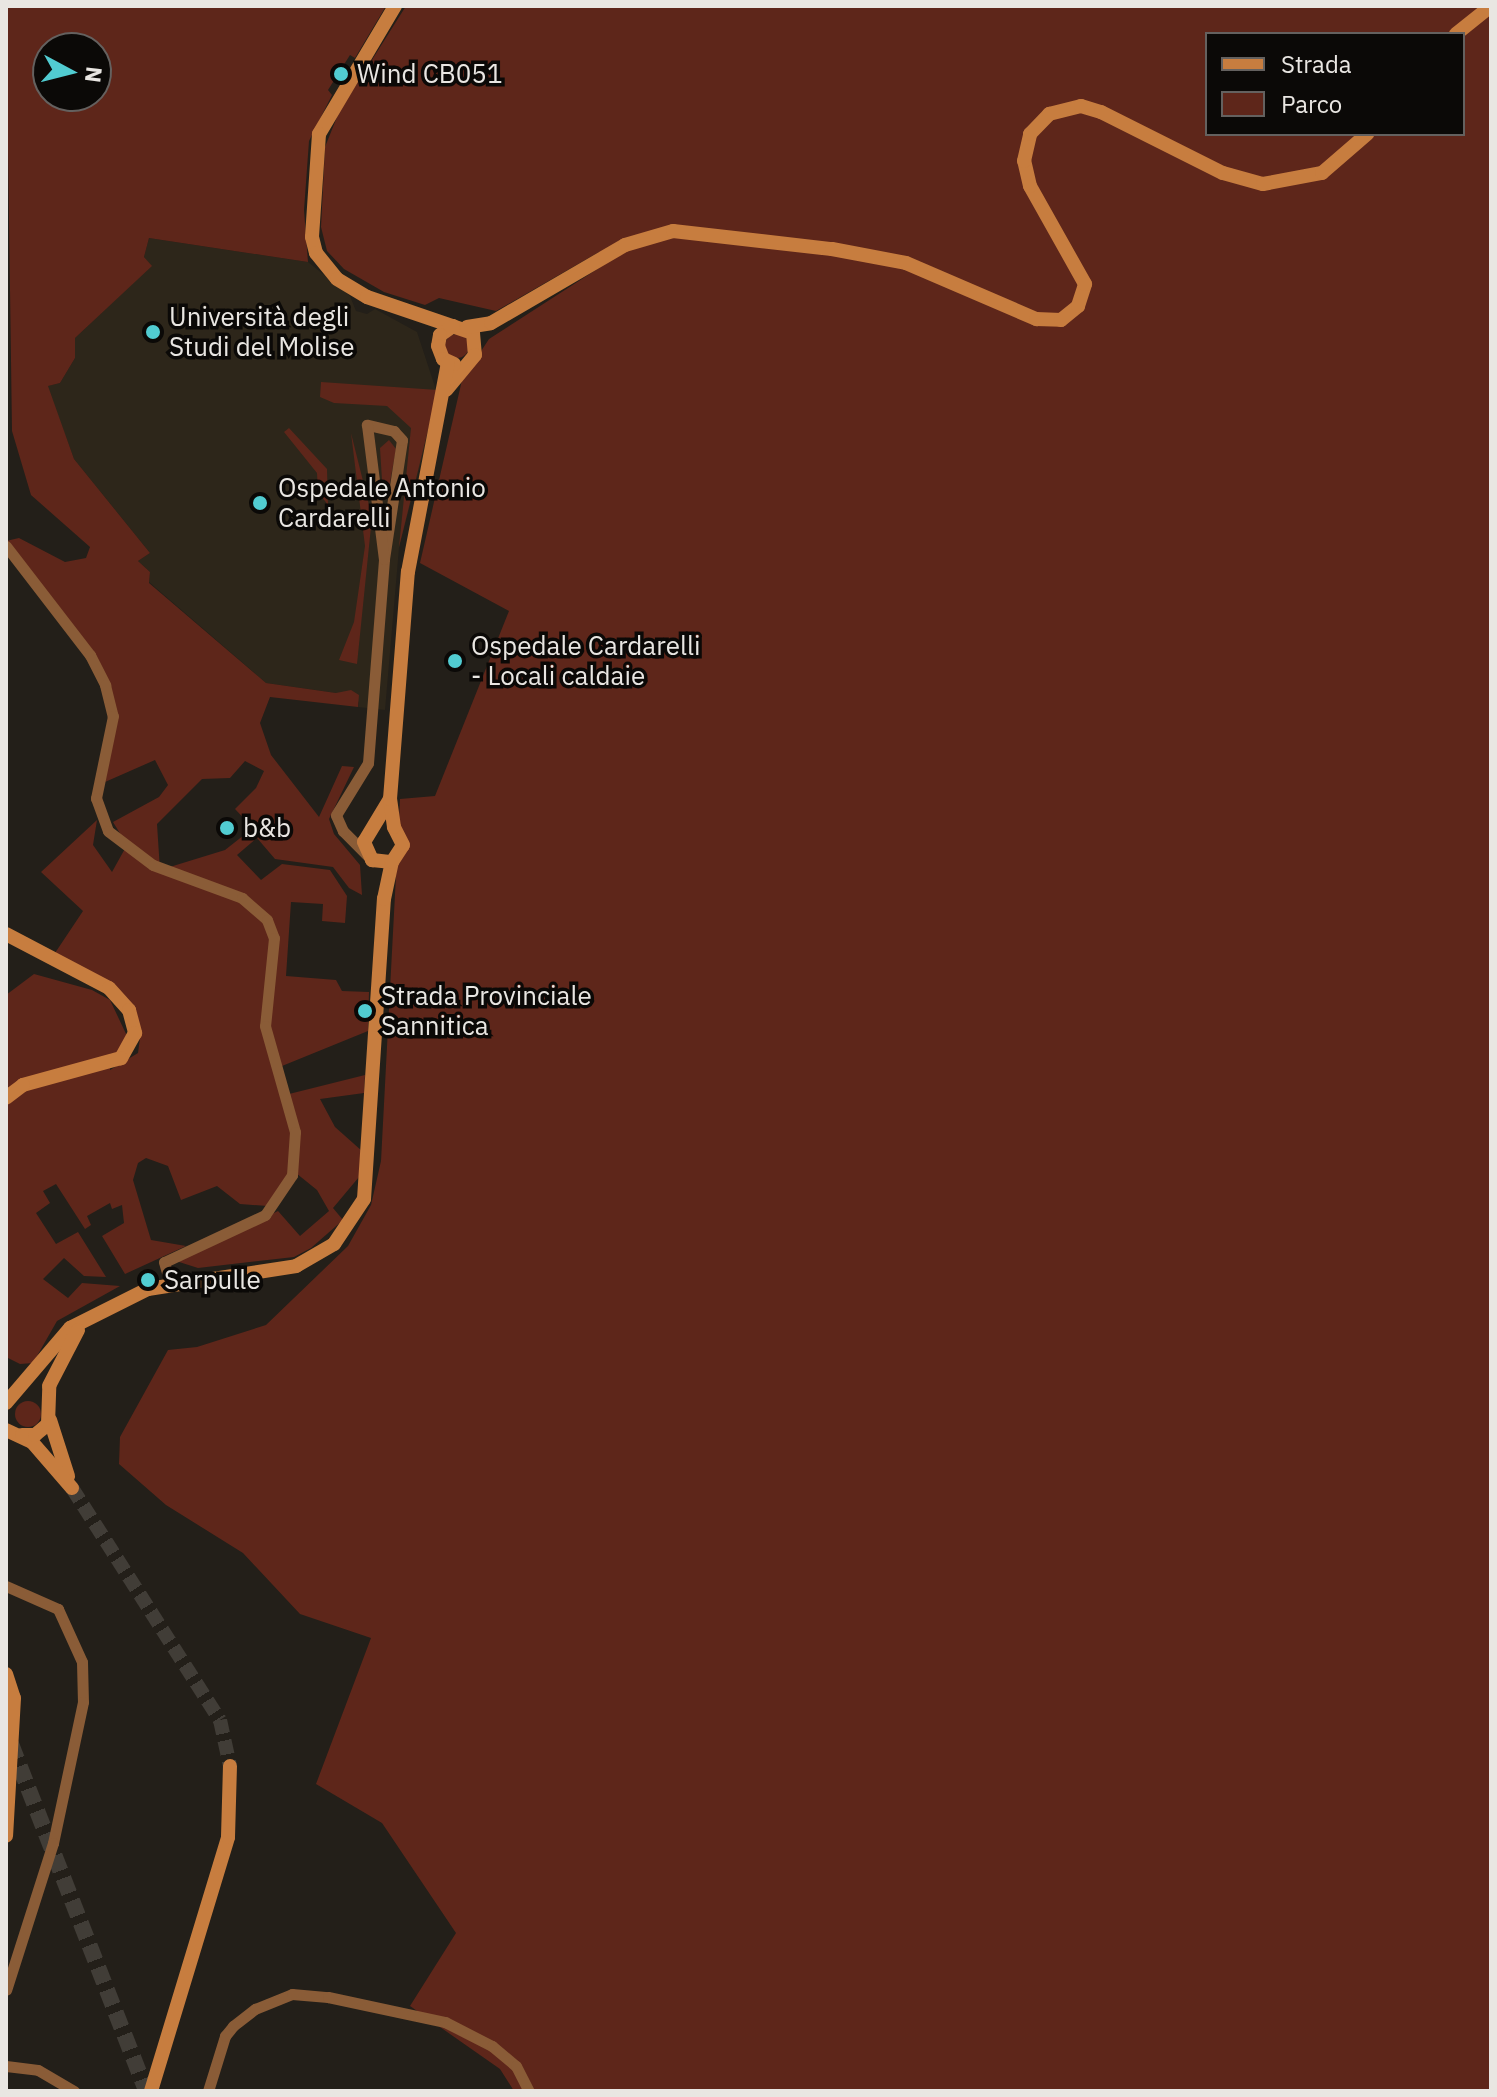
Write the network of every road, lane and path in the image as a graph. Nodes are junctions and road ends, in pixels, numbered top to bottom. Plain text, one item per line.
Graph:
1 (395, 6) edge
2 (1491, 6) edge
3 (1458, 32) edge
4 (1365, 136) edge
5 (425, 317) junction
6 (491, 323) junction
7 (460, 326) junction
8 (438, 342) junction
9 (474, 354) junction
10 (448, 363) junction
11 (446, 390) junction
12 (6, 546) edge
13 (384, 559) junction
14 (381, 828) junction
15 (343, 831) junction
16 (379, 860) junction
17 (6, 934) edge
18 (6, 1098) edge
19 (170, 1283) junction
20 (85, 1320) junction
21 (10, 1402) edge
22 (47, 1402) junction
23 (6, 1418) edge
24 (50, 1420) junction
25 (14, 1432) edge
26 (6, 1586) edge
27 (6, 1674) edge
28 (230, 1766) tunnel mouth
29 (6, 1836) edge
30 (6, 1990) edge
31 (6, 2066) edge
32 (74, 2091) edge
33 (151, 2091) edge
34 (208, 2091) edge
35 (529, 2091) edge

1 - 5 main road
2 - 3 main road
4 - 6 main road
5 - 7 main road
5 - 8 main road
6 - 7 main road
6 - 9 main road
7 - 8 main road
7 - 9 main road
8 - 10 main road
9 - 10 main road
9 - 11 main road
10 - 11 main road
11 - 14 main road
12 - 19 street
13 - 13 street
13 - 15 street
14 - 15 street
14 - 16 main road
14 - 16 main road
15 - 16 street
16 - 19 main road
17 - 18 main road
19 - 20 main road
20 - 21 main road
20 - 22 main road
21 - 22 main road
22 - 24 main road
23 - 25 main road
24 - 25 main road
24 - 25 main road
26 - 30 street
27 - 29 main road
28 - 33 main road
31 - 32 street
34 - 35 street

